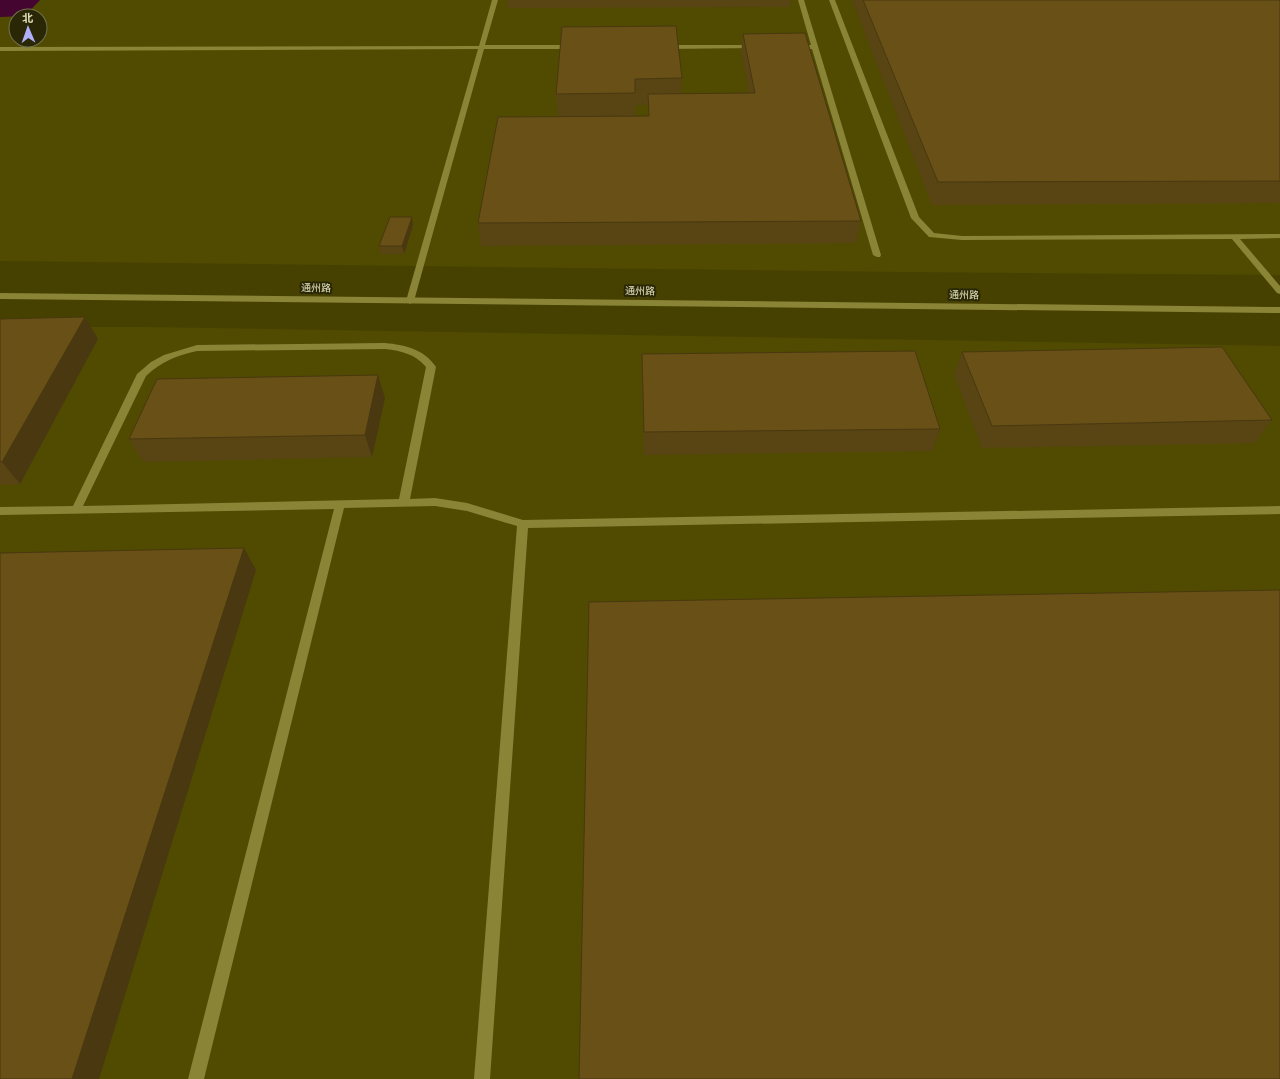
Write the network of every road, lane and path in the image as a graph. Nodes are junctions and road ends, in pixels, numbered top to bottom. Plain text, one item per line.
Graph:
1 (495, 0) edge
2 (801, 0) edge
3 (832, 0) edge
4 (815, 46) junction
5 (585, 47) edge
6 (656, 47) edge
7 (760, 47) edge
8 (791, 47) edge
9 (482, 48) junction
10 (0, 49) edge
11 (1234, 236) junction
12 (1280, 236) edge
13 (877, 255) dead end
14 (1280, 291) edge
15 (0, 296) edge
16 (410, 301) junction
17 (1280, 310) edge
18 (404, 503) junction
19 (340, 504) junction
20 (76, 510) junction
21 (1280, 510) edge
22 (0, 511) edge
23 (523, 524) junction
24 (196, 1079) edge
25 (482, 1079) edge

1 - 9 street
2 - 4 street
3 - 11 street
4 - 8 street
4 - 13 street
5 - 9 street
6 - 7 street
9 - 10 street
9 - 16 street
11 - 12 street
11 - 14 street
15 - 16 street, 通州路
16 - 17 street, 通州路
18 - 19 street
18 - 20 street
18 - 23 street
19 - 20 street
19 - 24 street
20 - 22 street
21 - 23 street
23 - 25 street

